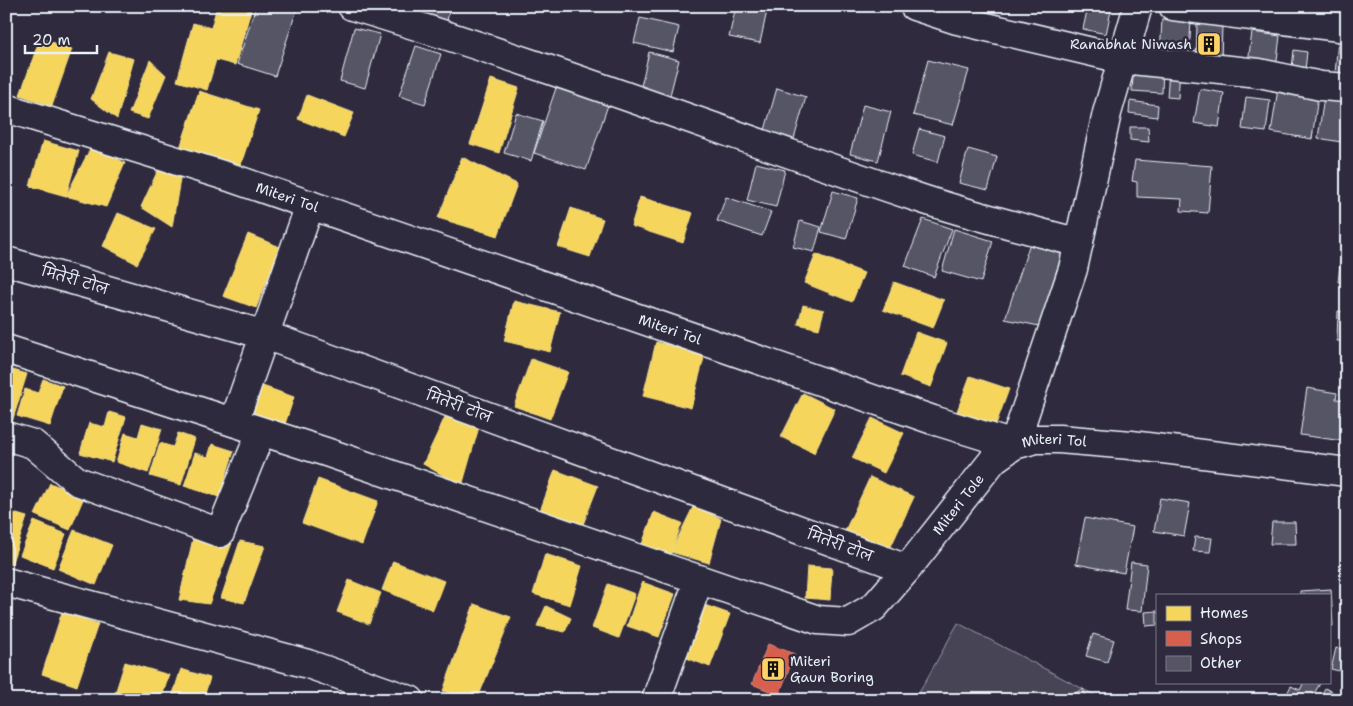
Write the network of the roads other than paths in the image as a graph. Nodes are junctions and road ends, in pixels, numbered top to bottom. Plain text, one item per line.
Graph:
1 (352, 6) edge
2 (914, 6) edge
3 (1138, 6) edge
4 (1173, 6) edge
5 (1347, 28) edge
6 (1122, 59) junction
7 (1347, 88) edge
8 (6, 108) edge
9 (310, 205) junction
10 (1078, 244) junction
11 (6, 261) edge
12 (265, 335) junction
13 (6, 349) edge
14 (234, 422) junction
15 (261, 432) junction
16 (6, 436) edge
17 (1014, 445) junction
18 (1347, 472) edge
19 (907, 569) junction
20 (699, 580) junction
21 (6, 582) edge
22 (410, 700) edge
23 (656, 700) edge

1 - 10 street
2 - 6 street
3 - 6 street
4 - 5 street
6 - 7 street
6 - 10 street
8 - 9 street, Miteri Tol
9 - 12 street
9 - 17 street, Miteri Tol
10 - 17 street
11 - 12 street, मितेरी टोल
12 - 14 street
12 - 19 street, मितेरी टोल
13 - 14 street
14 - 15 street
15 - 16 street
15 - 20 street
17 - 18 street, Miteri Tol
17 - 19 street, Miteri Tole
19 - 20 street, Miteri Tole
20 - 23 street
21 - 22 street

